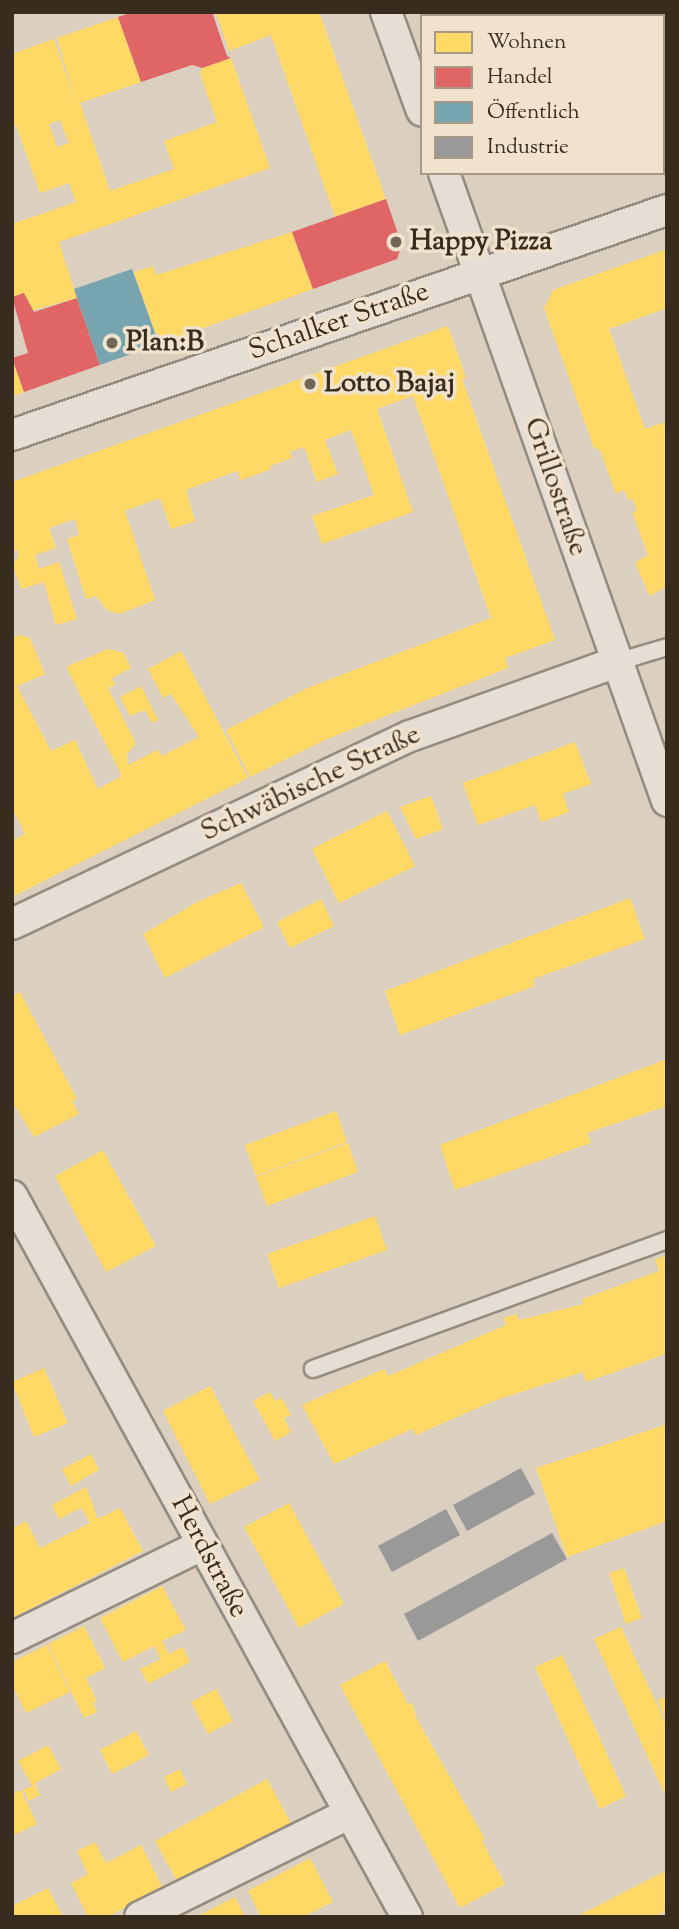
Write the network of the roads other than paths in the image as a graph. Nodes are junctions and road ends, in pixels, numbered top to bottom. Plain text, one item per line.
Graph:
1 (386, 12) edge
2 (420, 106) edge
3 (445, 175) edge
4 (667, 210) edge
5 (480, 274) junction
6 (12, 435) edge
7 (667, 647) edge
8 (617, 662) junction
9 (667, 801) edge
10 (12, 924) edge
11 (12, 1196) edge
12 (667, 1240) edge
13 (313, 1369) dead end
14 (202, 1545) junction
15 (12, 1638) edge
16 (350, 1813) junction
17 (139, 1917) edge
18 (407, 1917) edge

1 - 2 street
3 - 5 street, Grillostraße
4 - 5 street, Schalker Straße
5 - 6 street, Schalker Straße
5 - 8 street, Grillostraße
7 - 8 lane
8 - 9 street, Grillostraße
8 - 10 street, Schwäbische Straße
11 - 14 street, Herdstraße
12 - 13 lane
14 - 15 street
14 - 16 street, Herdstraße
16 - 17 street
16 - 18 street, Herdstraße

